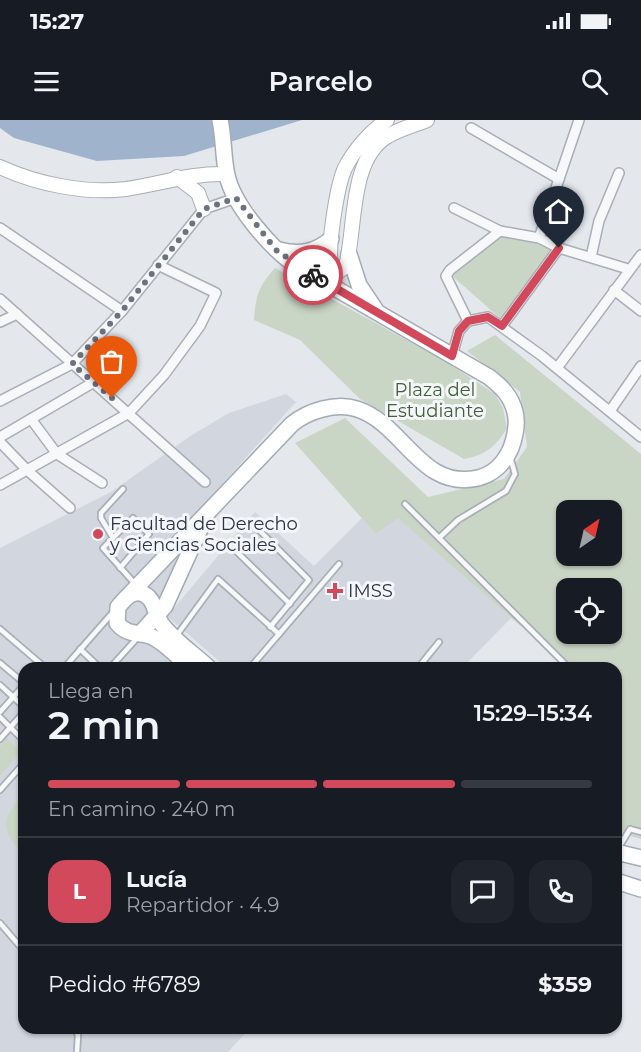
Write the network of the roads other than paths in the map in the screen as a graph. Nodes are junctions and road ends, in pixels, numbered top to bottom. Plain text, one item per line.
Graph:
1 (220, 120) edge
2 (387, 120) edge
3 (427, 120) edge
4 (579, 120) edge
5 (471, 128) dead end
6 (0, 166) edge
7 (226, 167) junction
8 (619, 172) dead end
9 (177, 177) junction
10 (559, 179) junction
11 (236, 198) junction
12 (454, 208) dead end
13 (204, 209) junction
14 (0, 228) edge
15 (500, 231) junction
16 (539, 238) junction
17 (331, 239) junction
18 (559, 248) junction
19 (276, 250) junction
20 (349, 254) junction
21 (641, 255) edge
22 (591, 257) junction
23 (158, 265) junction
24 (628, 269) junction
25 (334, 281) junction
26 (614, 290) junction
27 (0, 299) edge
28 (122, 311) junction
29 (641, 311) edge
30 (376, 312) junction
31 (17, 314) junction
32 (468, 321) junction
33 (0, 322) edge
34 (502, 326) junction
35 (452, 356) junction
36 (72, 364) junction
37 (641, 366) edge
38 (557, 368) junction
39 (94, 382) junction
40 (0, 401) edge
41 (610, 411) junction
42 (129, 413) junction
43 (31, 419) junction
44 (0, 437) edge
45 (641, 437) edge
46 (0, 442) edge
47 (509, 452) junction
48 (57, 454) junction
49 (27, 470) junction
50 (0, 473) edge
51 (205, 482) dead end
52 (102, 483) dead end
53 (3, 484) edge
54 (123, 489) dead end
55 (405, 504) dead end
56 (70, 508) dead end
57 (211, 511) junction
58 (259, 530) dead end
59 (113, 538) junction
60 (439, 538) junction
61 (237, 552) dead end
62 (339, 564) dead end
63 (120, 568) junction
64 (133, 590) junction
65 (290, 604) junction
66 (118, 607) junction
67 (157, 616) junction
68 (270, 627) junction
69 (0, 629) edge
70 (140, 634) junction
71 (279, 634) junction
72 (176, 638) junction
73 (439, 642) dead end
74 (80, 650) junction
75 (38, 662) edge
76 (69, 662) edge
77 (93, 662) edge
78 (115, 662) edge
79 (183, 662) edge
80 (202, 662) edge
81 (255, 662) edge
82 (423, 662) edge
83 (563, 662) edge
84 (0, 663) edge
85 (18, 679) edge
86 (0, 685) edge
87 (18, 692) edge
88 (14, 697) junction
89 (18, 701) edge
90 (0, 714) edge
91 (18, 719) edge
92 (10, 728) junction
93 (18, 735) edge
94 (0, 740) edge
95 (18, 770) edge
96 (0, 790) edge
97 (641, 832) edge
98 (622, 843) edge
99 (622, 853) edge
100 (641, 858) edge
101 (622, 883) edge
102 (641, 889) edge
103 (0, 924) edge
104 (18, 944) edge
105 (77, 1034) edge
106 (77, 1052) edge

1 - 7 main road
2 - 17 main road
3 - 20 main road
4 - 10 street
5 - 10 street
6 - 9 main road
7 - 9 main road
7 - 11 main road
8 - 22 street
9 - 13 main road
10 - 16 street
11 - 13 street
11 - 19 main road
12 - 15 street
13 - 23 street
14 - 28 street
15 - 16 street
15 - 32 street
16 - 18 street
17 - 19 main road
17 - 25 main road
18 - 22 street
18 - 34 street
19 - 25 main road
20 - 25 main road
20 - 30 main road
21 - 24 street
22 - 24 street
23 - 28 street
23 - 42 street
24 - 26 street
25 - 30 main road
26 - 29 street
26 - 38 street
27 - 31 street
28 - 36 street
30 - 35 main road
31 - 33 street
31 - 36 street
32 - 34 street
32 - 35 street
34 - 38 street
35 - 47 main road
36 - 39 street
36 - 40 street
37 - 41 street
38 - 41 street
39 - 42 street
39 - 43 street
41 - 45 street
42 - 48 street
42 - 51 street
43 - 44 street
43 - 48 street
46 - 49 street
47 - 57 main road
47 - 60 lane
48 - 49 street
48 - 52 street
49 - 53 street
49 - 56 street
50 - 53 street
54 - 59 lane
55 - 60 lane
57 - 64 main road
57 - 67 main road
58 - 65 lane
59 - 63 lane
59 - 63 lane
60 - 83 lane
61 - 65 lane
62 - 71 lane
63 - 64 lane
64 - 66 main road
64 - 67 main road
65 - 68 lane
66 - 70 main road
66 - 74 lane
67 - 70 main road
67 - 72 main road
68 - 71 lane
68 - 72 lane
69 - 75 lane
70 - 78 lane
70 - 79 main road
71 - 81 lane
72 - 80 main road
73 - 82 lane
74 - 76 lane
74 - 77 lane
84 - 85 lane
86 - 88 lane
87 - 88 lane
88 - 89 lane
88 - 90 lane
90 - 92 lane
91 - 92 lane
92 - 93 lane
92 - 94 lane
95 - 96 lane
97 - 98 lane
99 - 100 main road
101 - 102 main road
103 - 104 lane
105 - 106 lane

